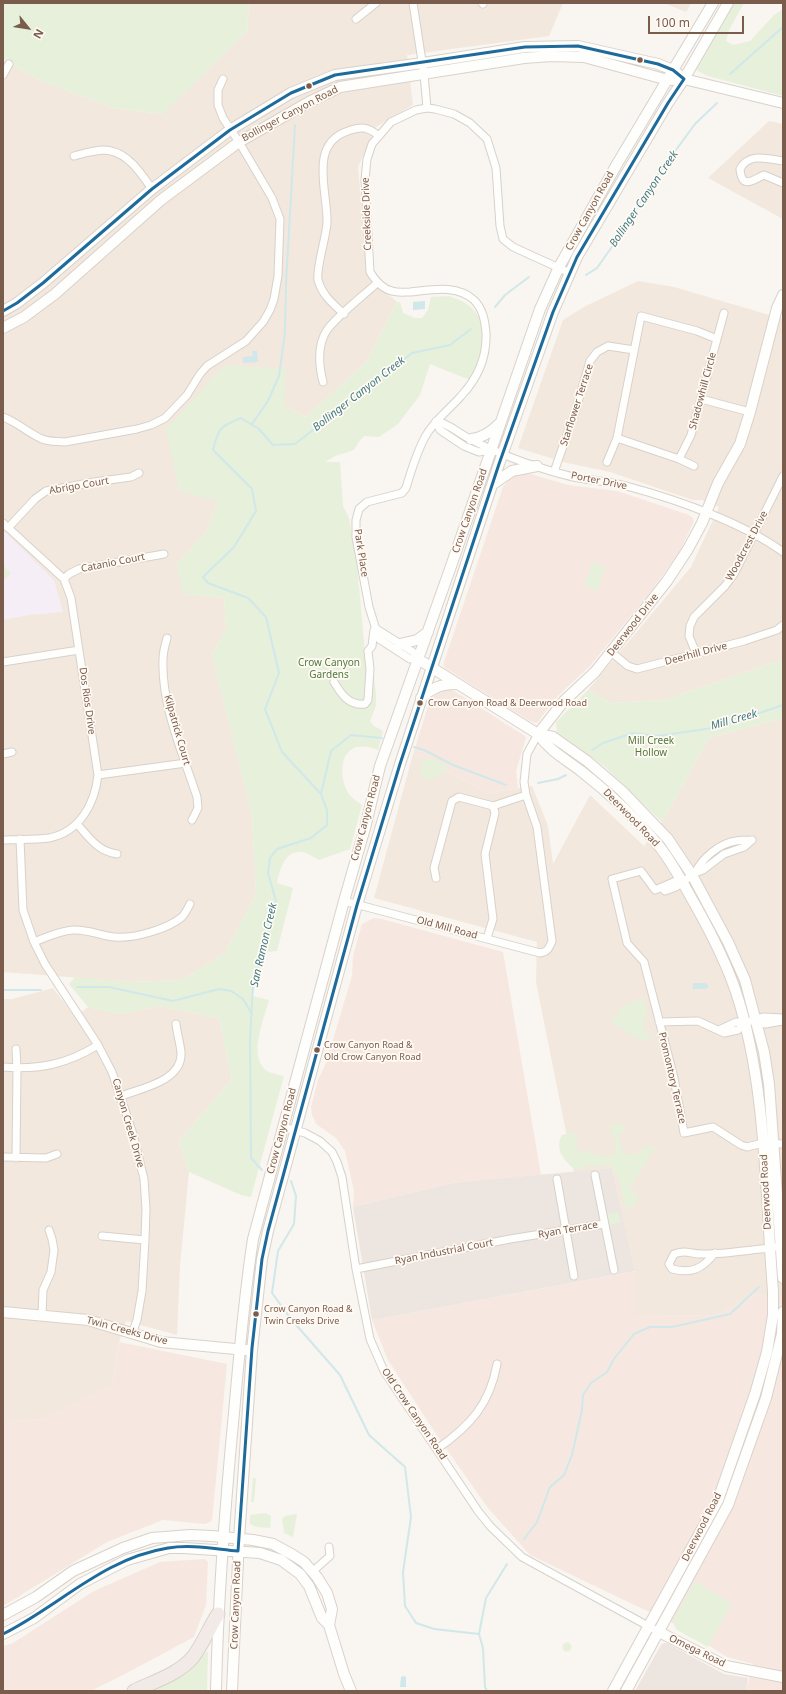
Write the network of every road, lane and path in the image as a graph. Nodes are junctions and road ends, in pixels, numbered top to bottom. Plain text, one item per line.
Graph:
1 (376, 3) edge
2 (413, 3) edge
3 (713, 3) edge
4 (728, 3) edge
5 (356, 19) dead end
6 (9, 64) dead end
7 (424, 68) junction
8 (3, 75) edge
9 (671, 75) junction
10 (223, 79) dead end
11 (684, 79) junction
12 (783, 103) edge
13 (427, 108) junction
14 (230, 130) junction
15 (378, 135) junction
16 (239, 142) junction
17 (74, 156) dead end
18 (783, 161) edge
19 (783, 183) edge
20 (152, 188) junction
21 (559, 267) junction
22 (570, 273) junction
23 (377, 283) junction
24 (783, 296) edge
25 (780, 309) edge
26 (3, 311) edge
27 (724, 313) dead end
28 (344, 314) junction
29 (3, 328) edge
30 (717, 339) junction
31 (634, 350) junction
32 (323, 382) dead end
33 (701, 398) junction
34 (750, 412) junction
35 (3, 417) edge
36 (436, 421) junction
37 (501, 422) junction
38 (617, 438) junction
39 (471, 439) junction
40 (492, 450) junction
41 (503, 454) junction
42 (679, 459) junction
43 (607, 462) dead end
44 (536, 466) junction
45 (694, 466) dead end
46 (554, 472) junction
47 (139, 473) dead end
48 (783, 476) edge
49 (493, 484) junction
50 (706, 513) junction
51 (6, 526) edge
52 (755, 534) junction
53 (783, 552) edge
54 (164, 554) dead end
55 (64, 579) junction
56 (783, 625) edge
57 (375, 628) junction
58 (428, 632) junction
59 (167, 638) dead end
60 (400, 644) junction
61 (79, 650) junction
62 (611, 652) junction
63 (696, 653) junction
64 (418, 660) junction
65 (3, 662) edge
66 (431, 668) junction
67 (334, 682) dead end
68 (456, 684) junction
69 (421, 698) junction
70 (538, 734) junction
71 (12, 752) dead end
72 (3, 754) edge
73 (186, 763) junction
74 (98, 774) junction
75 (526, 795) junction
76 (493, 806) junction
77 (192, 820) dead end
78 (77, 824) junction
79 (20, 839) junction
80 (3, 840) edge
81 (117, 854) dead end
82 (694, 874) junction
83 (436, 878) dead end
84 (681, 882) junction
85 (344, 901) junction
86 (190, 904) dead end
87 (357, 905) junction
88 (487, 938) junction
89 (34, 942) junction
90 (549, 949) joint
91 (783, 1019) edge
92 (756, 1020) junction
93 (659, 1022) junction
94 (745, 1023) junction
95 (176, 1024) dead end
96 (98, 1045) junction
97 (16, 1049) dead end
98 (3, 1067) edge
99 (17, 1069) junction
100 (121, 1096) junction
101 (283, 1127) junction
102 (295, 1130) junction
103 (763, 1143) junction
104 (778, 1143) edge
105 (57, 1154) dead end
106 (3, 1157) edge
107 (16, 1158) junction
108 (595, 1175) dead end
109 (557, 1179) dead end
110 (604, 1224) junction
111 (49, 1230) dead end
112 (566, 1230) junction
113 (102, 1236) dead end
114 (532, 1236) joint
115 (145, 1240) junction
116 (780, 1247) junction
117 (770, 1248) junction
118 (715, 1253) junction
119 (356, 1269) junction
120 (614, 1270) dead end
121 (574, 1276) dead end
122 (783, 1278) edge
123 (3, 1312) edge
124 (783, 1312) edge
125 (42, 1315) junction
126 (132, 1334) junction
127 (240, 1349) junction
128 (252, 1350) junction
129 (497, 1364) dead end
130 (437, 1449) junction
131 (222, 1537) junction
132 (238, 1539) junction
133 (329, 1547) dead end
134 (222, 1550) junction
135 (238, 1551) junction
136 (312, 1572) junction
137 (218, 1614) junction
138 (3, 1615) edge
139 (330, 1625) junction
140 (649, 1626) junction
141 (659, 1632) junction
142 (3, 1634) edge
143 (783, 1678) edge
144 (134, 1691) edge
145 (216, 1691) edge
146 (232, 1691) edge
147 (351, 1691) edge
148 (613, 1691) edge
149 (626, 1691) edge

1 - 5 street
2 - 7 street
3 - 9 main road, Crow Canyon Road
4 - 11 main road, Crow Canyon Road
6 - 8 street
7 - 9 main road, Bollinger Canyon Road
7 - 13 street
7 - 14 main road, Bollinger Canyon Road
7 - 16 main road, Bollinger Canyon Road
9 - 11 main road, Bollinger Canyon Road
9 - 21 main road, Crow Canyon Road
10 - 14 street
11 - 12 main road, Bollinger Canyon Road
11 - 22 main road, Crow Canyon Road
13 - 15 street, Creekside Drive
13 - 21 street, Creekside Drive
14 - 16 street
14 - 20 main road, Bollinger Canyon Road
15 - 23 street, Creekside Drive
15 - 28 street
16 - 29 main road, Bollinger Canyon Road
16 - 35 street
17 - 20 street
18 - 19 street
20 - 26 main road, Bollinger Canyon Road
21 - 22 street, Creekside Drive
21 - 37 main road, Crow Canyon Road
22 - 41 main road, Crow Canyon Road
23 - 28 street
23 - 36 street
24 - 25 main road, Deerwood Drive
25 - 34 main road, Deerwood Drive
27 - 30 street
28 - 32 street
30 - 31 street, Shadowhill Circle
30 - 33 street, Shadowhill Circle
31 - 38 street, Shadowhill Circle
31 - 46 street, Starflower Terrace
33 - 34 street
33 - 42 street, Shadowhill Circle
34 - 50 main road, Deerwood Drive
36 - 39 street
36 - 40 street
36 - 57 street, Park Place
37 - 39 main road
37 - 40 main road, Crow Canyon Road
38 - 42 street
38 - 43 street, Shadowhill Circle
39 - 40 street
40 - 41 street, Porter Drive
40 - 58 main road, Crow Canyon Road
41 - 44 street, Porter Drive
41 - 49 main road, Crow Canyon Road
42 - 45 street
44 - 46 street, Porter Drive
44 - 49 main road
46 - 50 street, Porter Drive
47 - 51 street, Abrigo Court
48 - 52 street, Woodcrest Drive
49 - 66 main road, Crow Canyon Road
50 - 52 street
50 - 62 main road, Deerwood Drive
51 - 55 street, Dos Rios Drive
52 - 53 street
52 - 63 street, Woodcrest Drive
54 - 55 street, Catanio Court
55 - 61 street, Dos Rios Drive
56 - 63 street, Deerhill Drive
57 - 60 street
57 - 64 street, Park Place
57 - 67 street
58 - 60 main road
58 - 64 main road, Crow Canyon Road
59 - 73 street, Kilpatrick Court
60 - 64 street
61 - 65 street
61 - 74 street, Dos Rios Drive
62 - 63 street, Deerhill Drive
62 - 70 main road, Deerwood Drive
64 - 66 main road, Deerwood Road
64 - 85 main road, Crow Canyon Road
66 - 68 main road, Deerwood Road
66 - 69 main road, Crow Canyon Road
68 - 69 main road
68 - 70 main road, Deerwood Road
69 - 87 main road, Crow Canyon Road
70 - 75 street, Deerwood Drive
70 - 82 main road, Deerwood Road
70 - 84 main road, Deerwood Road
71 - 72 street
73 - 74 street
73 - 77 street, Kilpatrick Court
74 - 78 street, Dos Rios Drive
75 - 76 street
75 - 90 street, Deerwood Drive
76 - 83 street
76 - 88 street
78 - 79 street, Dos Rios Drive
78 - 81 street
79 - 80 street, Dos Rios Drive
79 - 89 street, Canyon Creek Drive
82 - 82 street, Promontory Terrace
82 - 84 street, Promontory Terrace
82 - 92 main road, Deerwood Road
84 - 93 street, Promontory Terrace
84 - 94 main road, Deerwood Road
85 - 87 street, Old Mill Road
85 - 101 main road, Crow Canyon Road
86 - 89 street
87 - 88 street, Old Mill Road
87 - 102 main road, Crow Canyon Road
88 - 90 street, Old Mill Road
89 - 96 street, Canyon Creek Drive
91 - 92 street
92 - 94 street
92 - 104 main road, Deerwood Road
93 - 94 street, Promontory Terrace
93 - 103 street, Promontory Terrace
94 - 103 main road, Deerwood Road
95 - 100 street
96 - 99 street
96 - 100 street, Canyon Creek Drive
97 - 99 street
98 - 99 street
99 - 107 street
100 - 115 street, Canyon Creek Drive
101 - 102 street, Old Crow Canyon Road
101 - 127 main road, Crow Canyon Road
102 - 119 street, Old Crow Canyon Road
102 - 128 main road, Crow Canyon Road
103 - 104 street, Promontory Terrace
103 - 117 main road, Deerwood Road
104 - 116 main road, Deerwood Road
105 - 107 street
106 - 107 street
108 - 110 street
109 - 112 street
110 - 112 street, Ryan Terrace
110 - 120 street
111 - 125 street
112 - 114 street, Ryan Terrace
112 - 121 street
113 - 115 street
114 - 119 street, Ryan Industrial Court
115 - 126 street, Canyon Creek Drive
116 - 117 street
116 - 122 main road, Deerwood Road
117 - 118 street
117 - 140 main road, Deerwood Road
118 - 118 street
119 - 130 street, Old Crow Canyon Road
123 - 125 main road, Twin Creeks Drive
124 - 141 main road, Deerwood Road
125 - 126 main road, Twin Creeks Drive
126 - 127 main road, Twin Creeks Drive
127 - 128 main road, Twin Creeks Drive
127 - 131 main road, Crow Canyon Road
128 - 132 main road, Crow Canyon Road
129 - 130 street
130 - 140 street, Old Crow Canyon Road
131 - 132 main road
131 - 134 main road, Crow Canyon Road
131 - 138 main road
132 - 135 main road, Crow Canyon Road
132 - 136 main road
133 - 136 street
134 - 135 main road
134 - 137 main road, Crow Canyon Road
134 - 142 main road
135 - 139 main road
135 - 146 main road, Crow Canyon Road
136 - 139 main road
137 - 144 highway
137 - 145 main road, Crow Canyon Road
139 - 147 main road
140 - 141 street, Old Crow Canyon Road
140 - 148 main road, Deerwood Road
141 - 143 main road, Omega Road
141 - 149 main road, Deerwood Road

